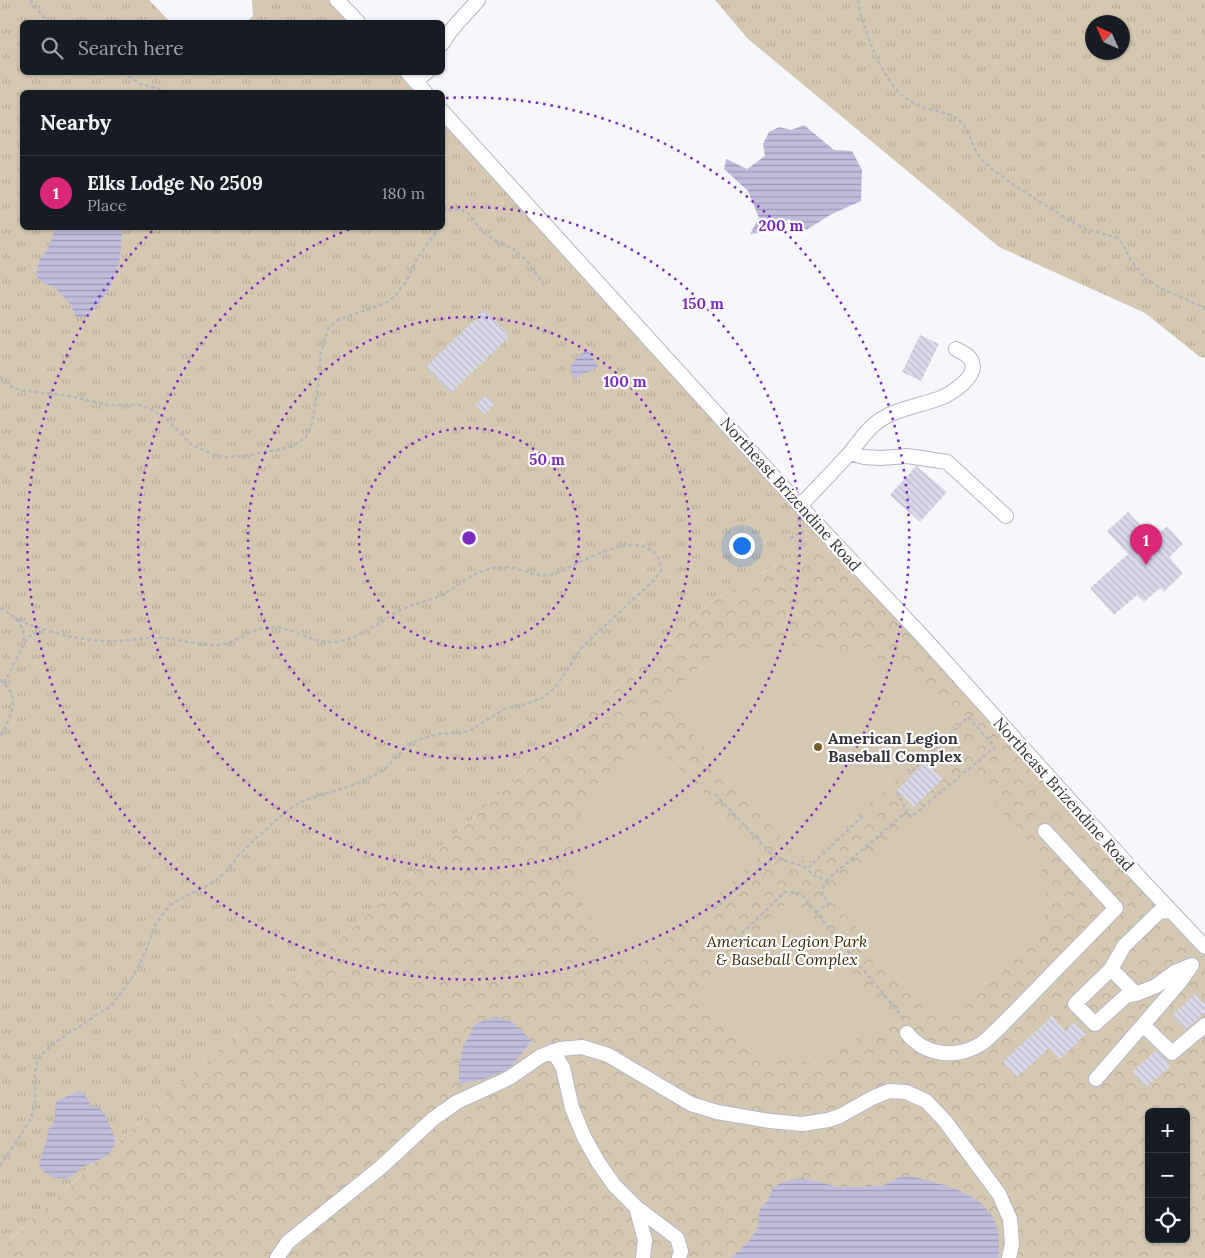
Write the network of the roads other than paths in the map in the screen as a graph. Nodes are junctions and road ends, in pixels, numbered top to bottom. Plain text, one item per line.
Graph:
1 (337, 0) edge
2 (478, 0) edge
3 (356, 20) edge
4 (445, 40) edge
5 (411, 77) edge
6 (423, 90) edge
7 (445, 114) edge
8 (956, 349) dead end
9 (850, 453) junction
10 (802, 506) junction
11 (1006, 516) dead end
12 (1045, 831) dead end
13 (1171, 911) junction
14 (1205, 947) edge
15 (1205, 953) edge
16 (1192, 965) junction
17 (1111, 970) junction
18 (1136, 994) junction
19 (1143, 1025) junction
20 (1205, 1025) edge
21 (907, 1033) road end
22 (553, 1051) junction
23 (1096, 1079) dead end
24 (636, 1207) junction
25 (276, 1258) edge
26 (643, 1258) edge
27 (679, 1258) edge
28 (1009, 1258) edge

1 - 3 street
2 - 4 street
5 - 6 street
7 - 10 street, Northeast Brizendine Road
8 - 9 street
9 - 10 street
9 - 11 street
10 - 13 street, Northeast Brizendine Road
12 - 21 street
13 - 14 street, Northeast Brizendine Road
13 - 17 street
15 - 16 street
16 - 18 street
16 - 19 street
17 - 18 street
17 - 18 street
19 - 20 street
19 - 23 street
22 - 24 street
22 - 25 street
22 - 28 street
24 - 26 street
24 - 27 street

